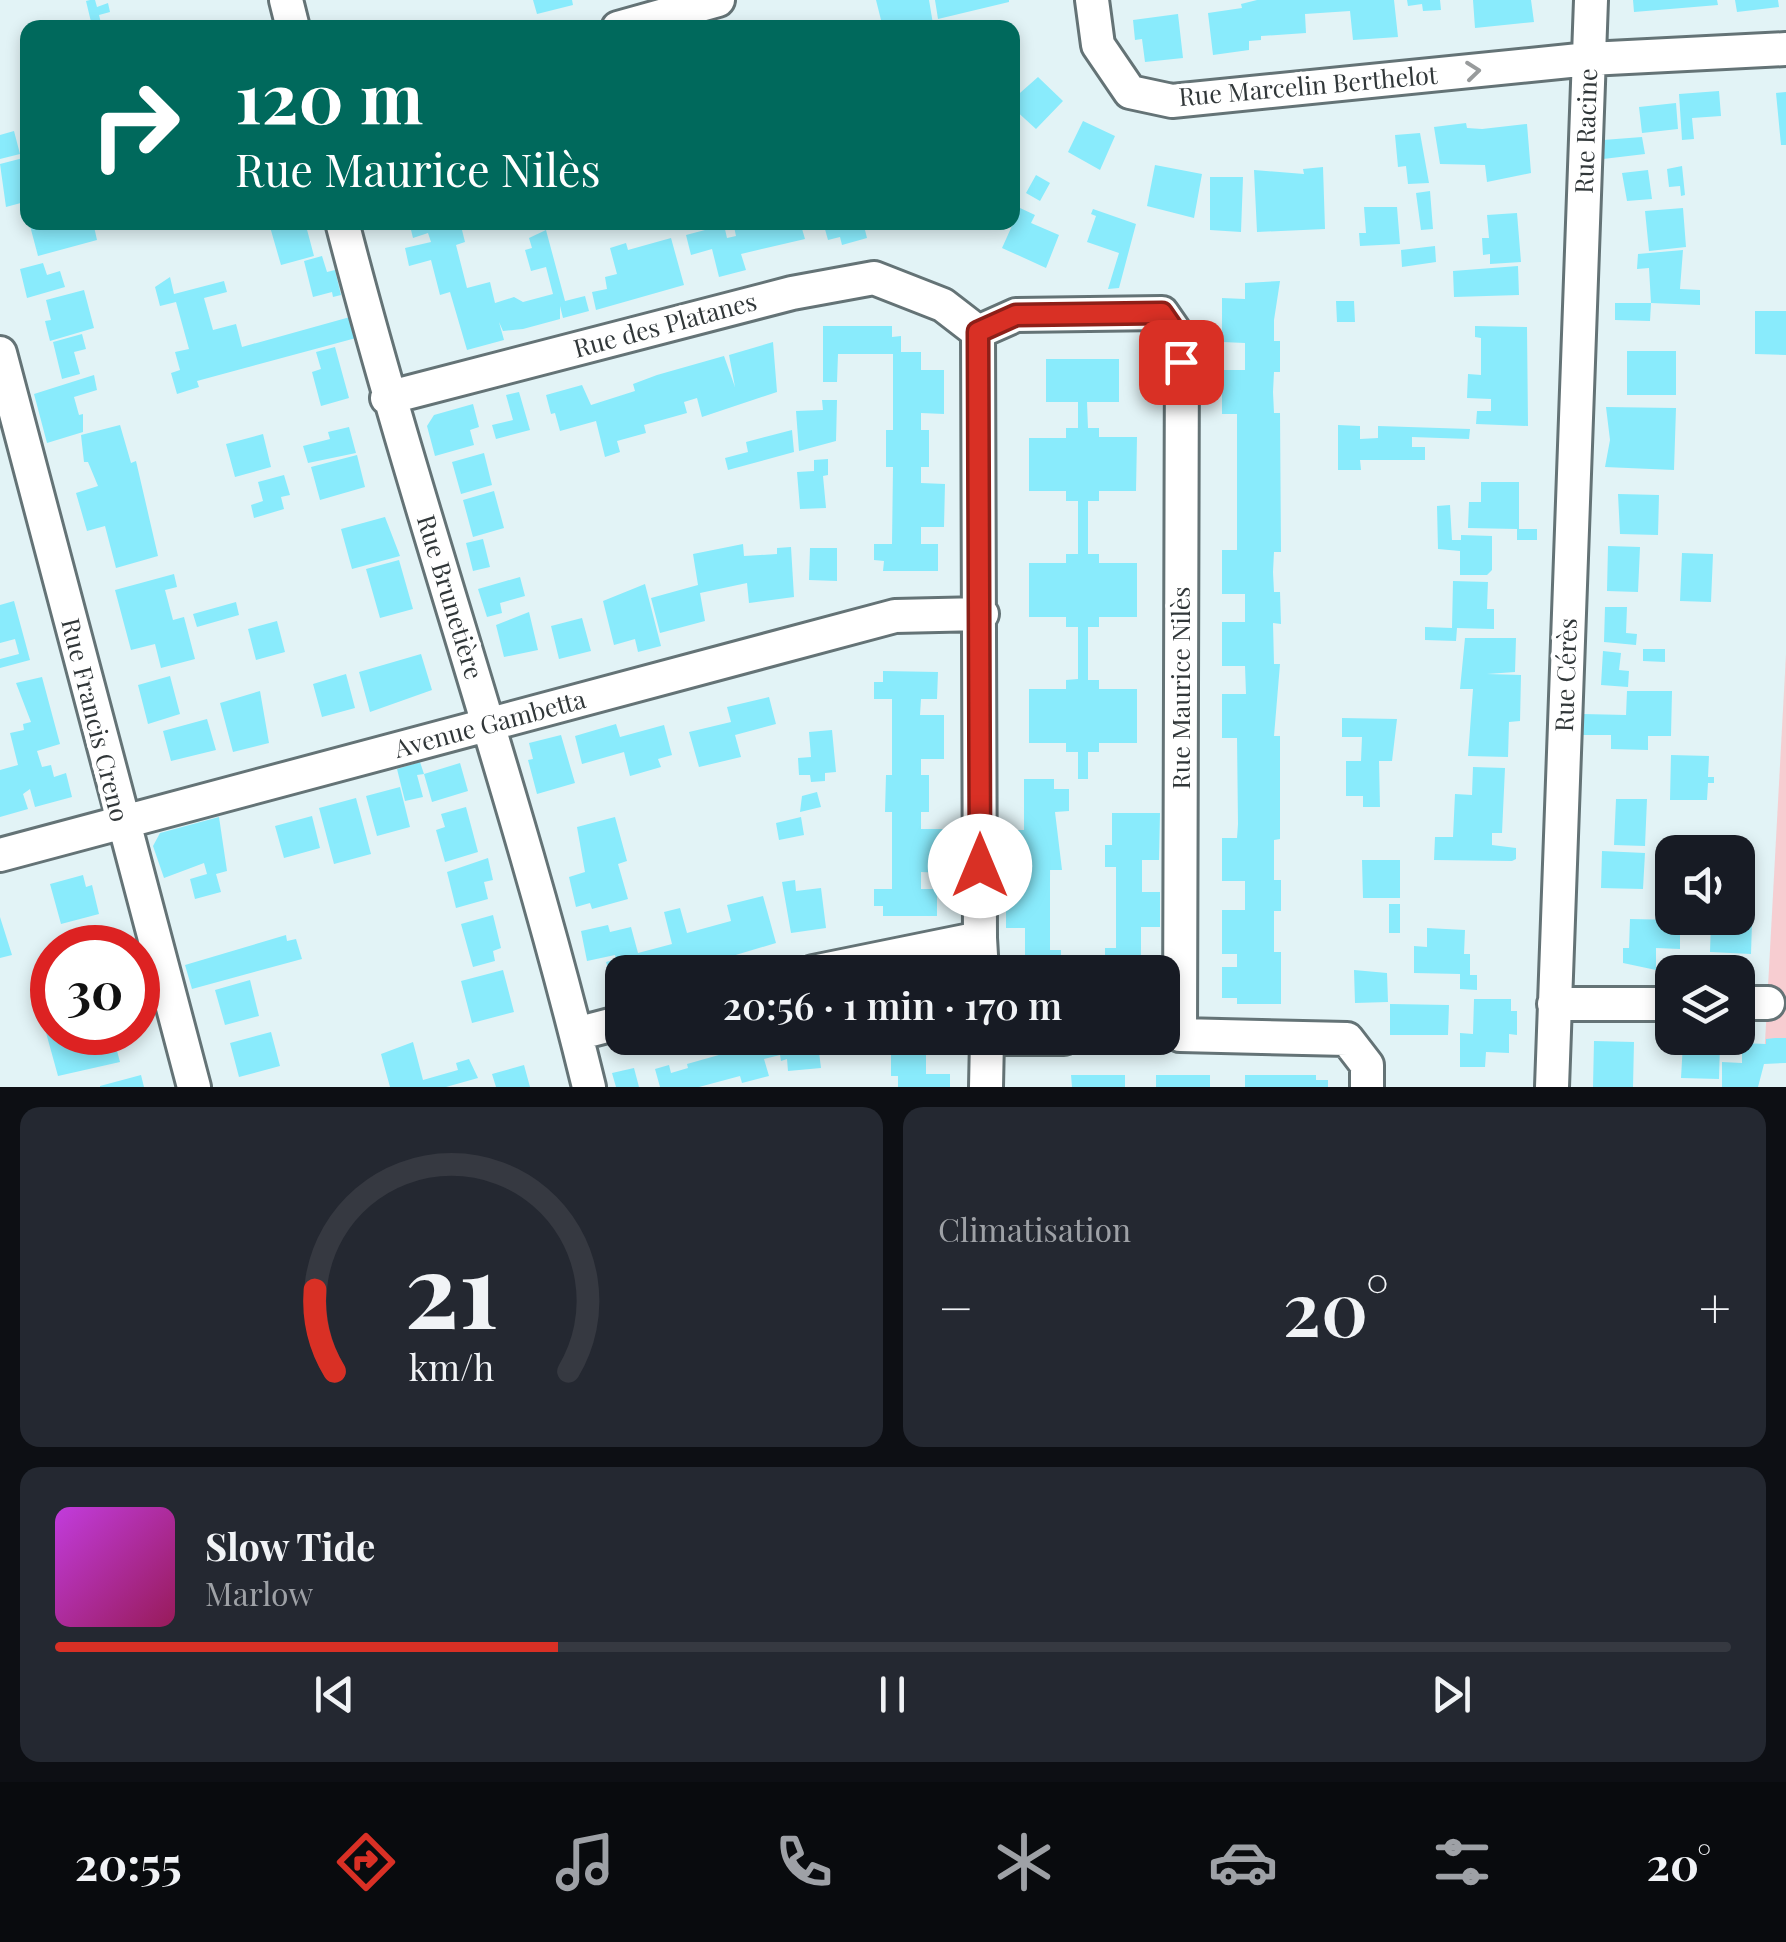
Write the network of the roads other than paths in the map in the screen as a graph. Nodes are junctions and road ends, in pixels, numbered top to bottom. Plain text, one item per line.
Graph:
1 (718, 0) edge
2 (1092, 0) edge
3 (1590, 0) edge
4 (647, 20) edge
5 (1786, 49) edge
6 (1589, 60) junction
7 (344, 230) edge
8 (1581, 262) joint
9 (978, 332) junction
10 (0, 352) edge
11 (387, 398) junction
12 (982, 614) junction
13 (490, 724) junction
14 (121, 822) junction
15 (0, 855) edge
16 (980, 938) junction
17 (896, 955) edge
18 (981, 955) edge
19 (1172, 955) edge
20 (1554, 1004) junction
21 (1655, 1004) edge
22 (605, 1026) edge
23 (576, 1034) junction
24 (1180, 1036) edge
25 (987, 1055) edge
26 (194, 1087) edge
27 (589, 1087) edge
28 (986, 1087) edge
29 (1367, 1087) edge
30 (1552, 1087) edge

1 - 4 street
2 -> 6 street, Rue Marcelin Berthelot
3 - 6 street, Rue Racine
5 - 6 street, Rue Marcelin Berthelot
6 - 8 street, Rue Racine
7 - 11 street, Rue Brunetière
8 - 20 street, Rue Cérès
9 - 11 street, Rue des Platanes
9 - 12 street
9 - 19 street, Rue Maurice Nilès
10 - 14 street, Rue Francis Creno
11 - 13 street, Rue Brunetière
12 - 13 street, Avenue Gambetta
12 - 16 street
13 - 14 street, Avenue Gambetta
13 - 23 street, Rue Brunetière
14 - 15 street, Avenue Gambetta
14 - 26 street, Rue Francis Creno
16 - 17 street
16 - 18 street
20 - 21 street
20 - 30 street, Rue Cérès
22 - 23 street
23 - 27 street, Rue Brunetière
24 - 29 street, Rue Maurice Nilès
25 - 28 street

